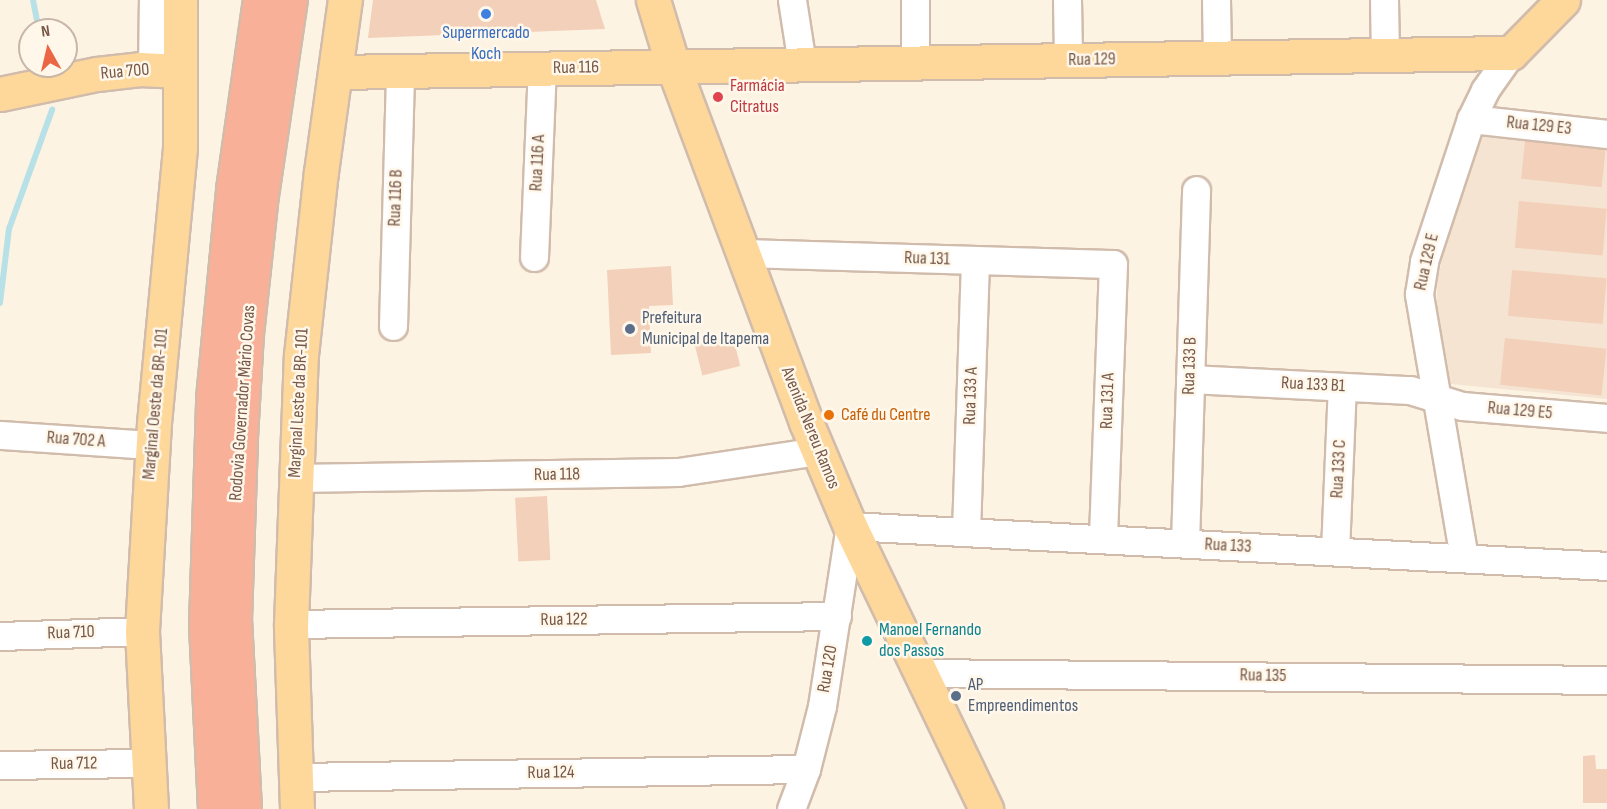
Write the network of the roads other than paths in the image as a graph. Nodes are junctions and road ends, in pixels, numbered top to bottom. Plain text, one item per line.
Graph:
1 (153, 0) edge
2 (180, 0) edge
3 (260, 0) edge
4 (290, 0) edge
5 (345, 0) edge
6 (653, 0) edge
7 (792, 0) edge
8 (915, 0) edge
9 (1067, 0) edge
10 (1216, 0) edge
11 (1384, 0) edge
12 (1563, 0) edge
13 (1511, 53) junction
14 (1385, 55) junction
15 (1217, 58) junction
16 (1068, 60) junction
17 (915, 63) junction
18 (802, 64) junction
19 (673, 66) junction
20 (542, 69) junction
21 (166, 70) junction
22 (400, 71) junction
23 (335, 72) junction
24 (0, 94) edge
25 (1471, 119) junction
26 (1607, 134) edge
27 (1196, 190) dead end
28 (741, 254) junction
29 (534, 257) dead end
30 (975, 260) junction
31 (1113, 264) joint
32 (393, 326) dead end
33 (1190, 379) junction
34 (1342, 387) junction
35 (1435, 396) junction
36 (1607, 418) edge
37 (0, 435) edge
38 (152, 445) junction
39 (818, 451) junction
40 (295, 478) junction
41 (850, 526) junction
42 (966, 532) junction
43 (1103, 539) junction
44 (1185, 543) junction
45 (1335, 551) junction
46 (1464, 558) junction
47 (1607, 566) edge
48 (837, 616) junction
49 (291, 624) junction
50 (142, 631) junction
51 (0, 636) edge
52 (919, 673) junction
53 (1607, 680) edge
54 (148, 763) junction
55 (0, 765) edge
56 (806, 769) junction
57 (297, 793) edge
58 (151, 809) edge
59 (214, 809) edge
60 (244, 809) edge
61 (791, 809) edge
62 (986, 809) edge

1 - 21 street
2 - 21 main road, Marginal Oeste da BR-101
3 - 59 highway, Rodovia Governador Mário Covas
4 - 60 highway, Rodovia Governador Mário Covas
5 - 23 main road, Marginal Leste da BR-101
6 - 19 main road, Avenida Nereu Ramos
7 - 18 street
8 - 17 street
9 - 16 street
10 - 15 street
11 - 14 street
12 - 13 main road, Rua 129 E
13 - 14 main road, Rua 129
13 - 25 street, Rua 129 E
14 - 15 main road, Rua 129
15 - 16 main road, Rua 129
16 - 17 main road, Rua 129
17 - 18 main road, Rua 129
18 - 19 main road, Rua 129
19 - 20 main road, Rua 116
19 - 28 main road, Avenida Nereu Ramos
20 - 22 main road, Rua 116
20 - 29 street, Rua 116 A
21 - 24 main road, Rua 700
21 - 38 main road, Marginal Oeste da BR-101
22 - 23 main road, Rua 116
22 - 32 street, Rua 116 B
23 - 40 main road, Marginal Leste da BR-101
25 - 26 street, Rua 129 E3
25 - 35 street, Rua 129 E
27 - 33 street, Rua 133 B
28 - 30 street, Rua 131
28 - 39 main road, Avenida Nereu Ramos
30 - 31 street, Rua 131
30 - 42 street, Rua 133 A
31 - 43 street, Rua 131 A
33 - 34 street, Rua 133 B1
33 - 44 street, Rua 133 B
34 - 35 street, Rua 133 B1
34 - 45 street, Rua 133 C
35 - 36 street, Rua 129 E5
35 - 46 street, Rua 129 E
37 - 38 street, Rua 702 A
38 - 50 main road, Marginal Oeste da BR-101
39 - 40 street, Rua 118
39 - 41 main road, Avenida Nereu Ramos
40 - 49 main road, Marginal Leste da BR-101
41 - 42 street, Rua 133
41 - 48 street, Rua 120
41 - 52 main road, Avenida Nereu Ramos
42 - 43 street, Rua 133
43 - 44 street, Rua 133
44 - 45 street, Rua 133
45 - 46 street, Rua 133
46 - 47 street, Rua 133
48 - 49 street, Rua 122
48 - 56 street, Rua 120
49 - 57 main road, Marginal Leste da BR-101
50 - 51 street, Rua 710
50 - 54 main road, Marginal Oeste da BR-101
52 - 53 street, Rua 135
52 - 62 main road, Avenida Nereu Ramos
54 - 55 street, Rua 712
54 - 58 main road, Marginal Oeste da BR-101
56 - 57 street, Rua 124
56 - 61 street, Rua 120

